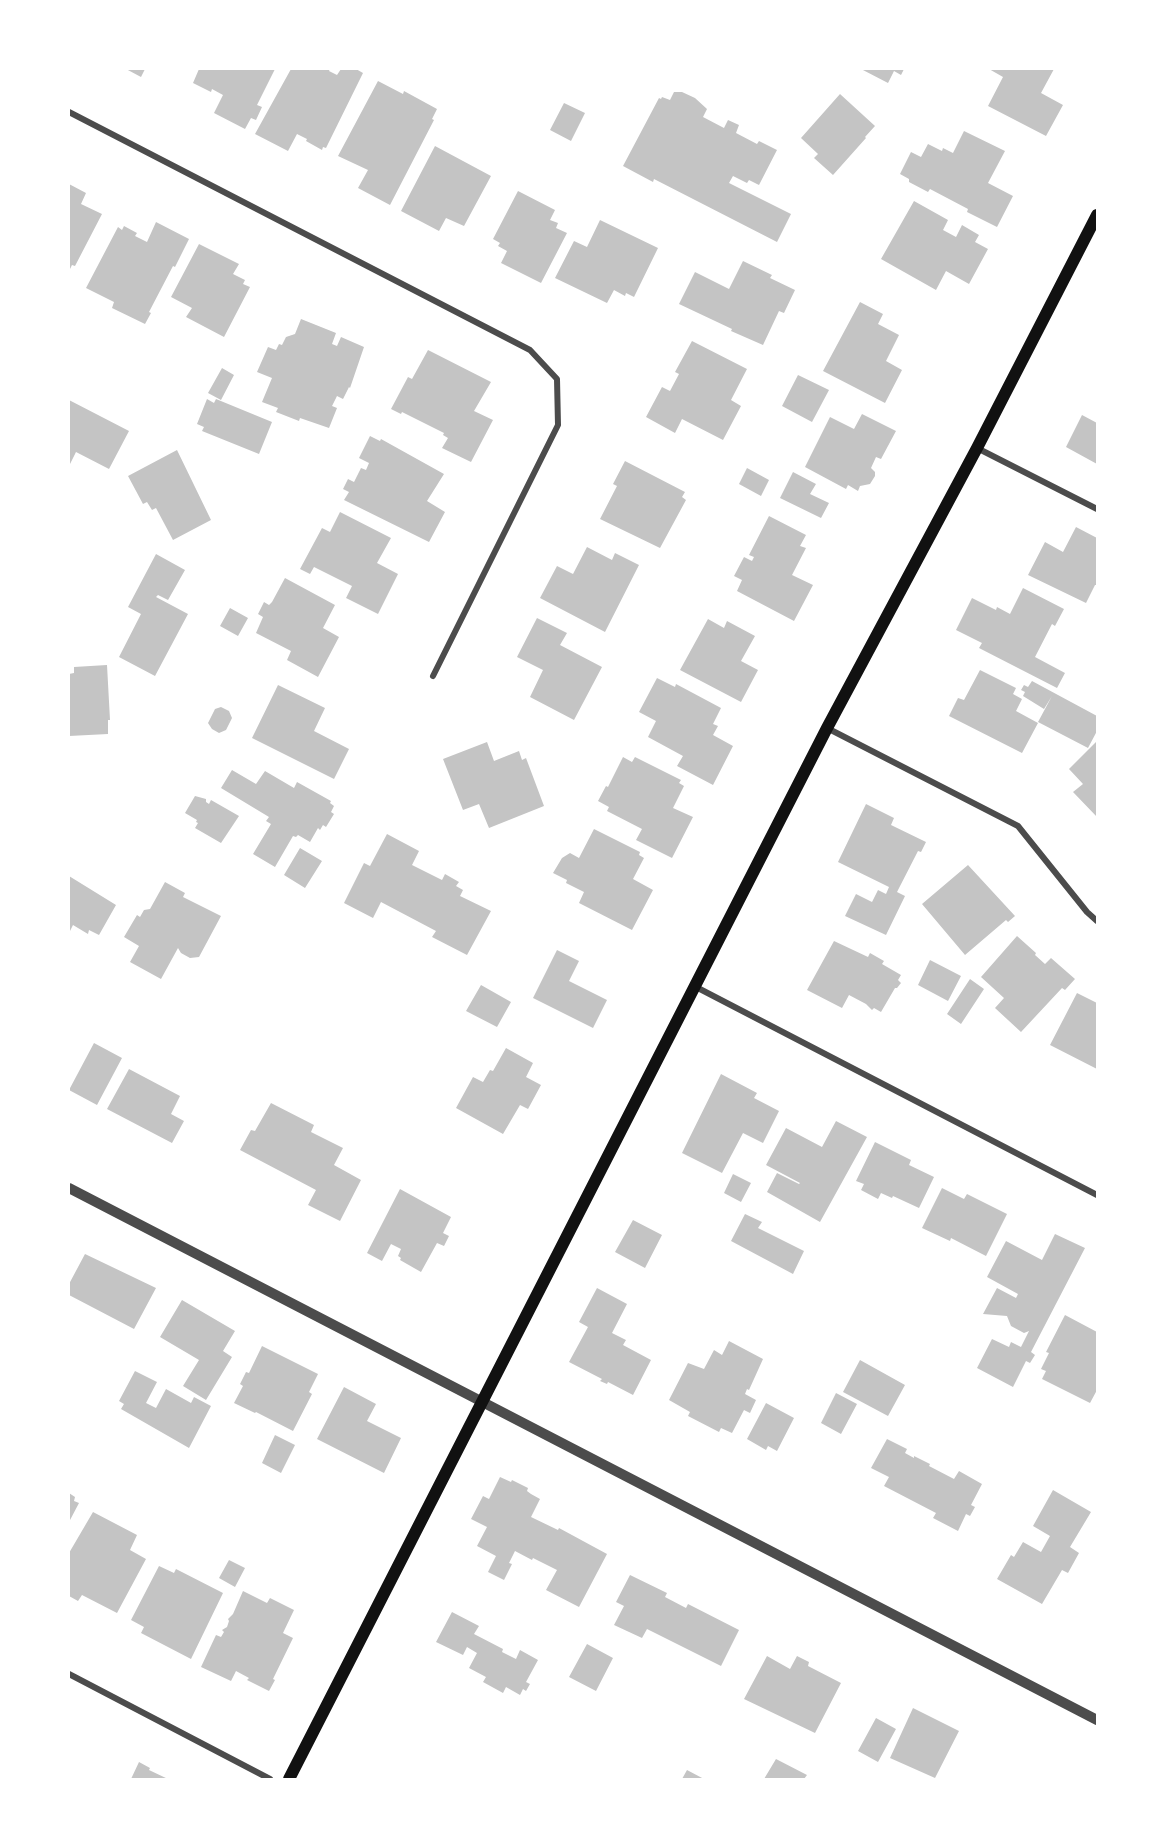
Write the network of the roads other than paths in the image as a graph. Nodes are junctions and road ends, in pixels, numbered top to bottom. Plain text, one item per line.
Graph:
1 (69, 112) edge
2 (1097, 215) edge
3 (977, 447) junction
4 (1097, 509) edge
5 (433, 676) dead end
6 (827, 728) junction
7 (1097, 921) edge
8 (696, 987) junction
9 (69, 1188) edge
10 (1097, 1195) edge
11 (481, 1401) junction
12 (69, 1674) edge
13 (1097, 1720) edge
14 (270, 1779) edge
15 (289, 1779) edge

1 - 5 street
2 - 3 main road
3 - 4 street
3 - 6 main road
6 - 7 street
6 - 8 main road
8 - 10 street
8 - 11 main road
9 - 11 street
11 - 13 street
11 - 15 main road
12 - 14 street

